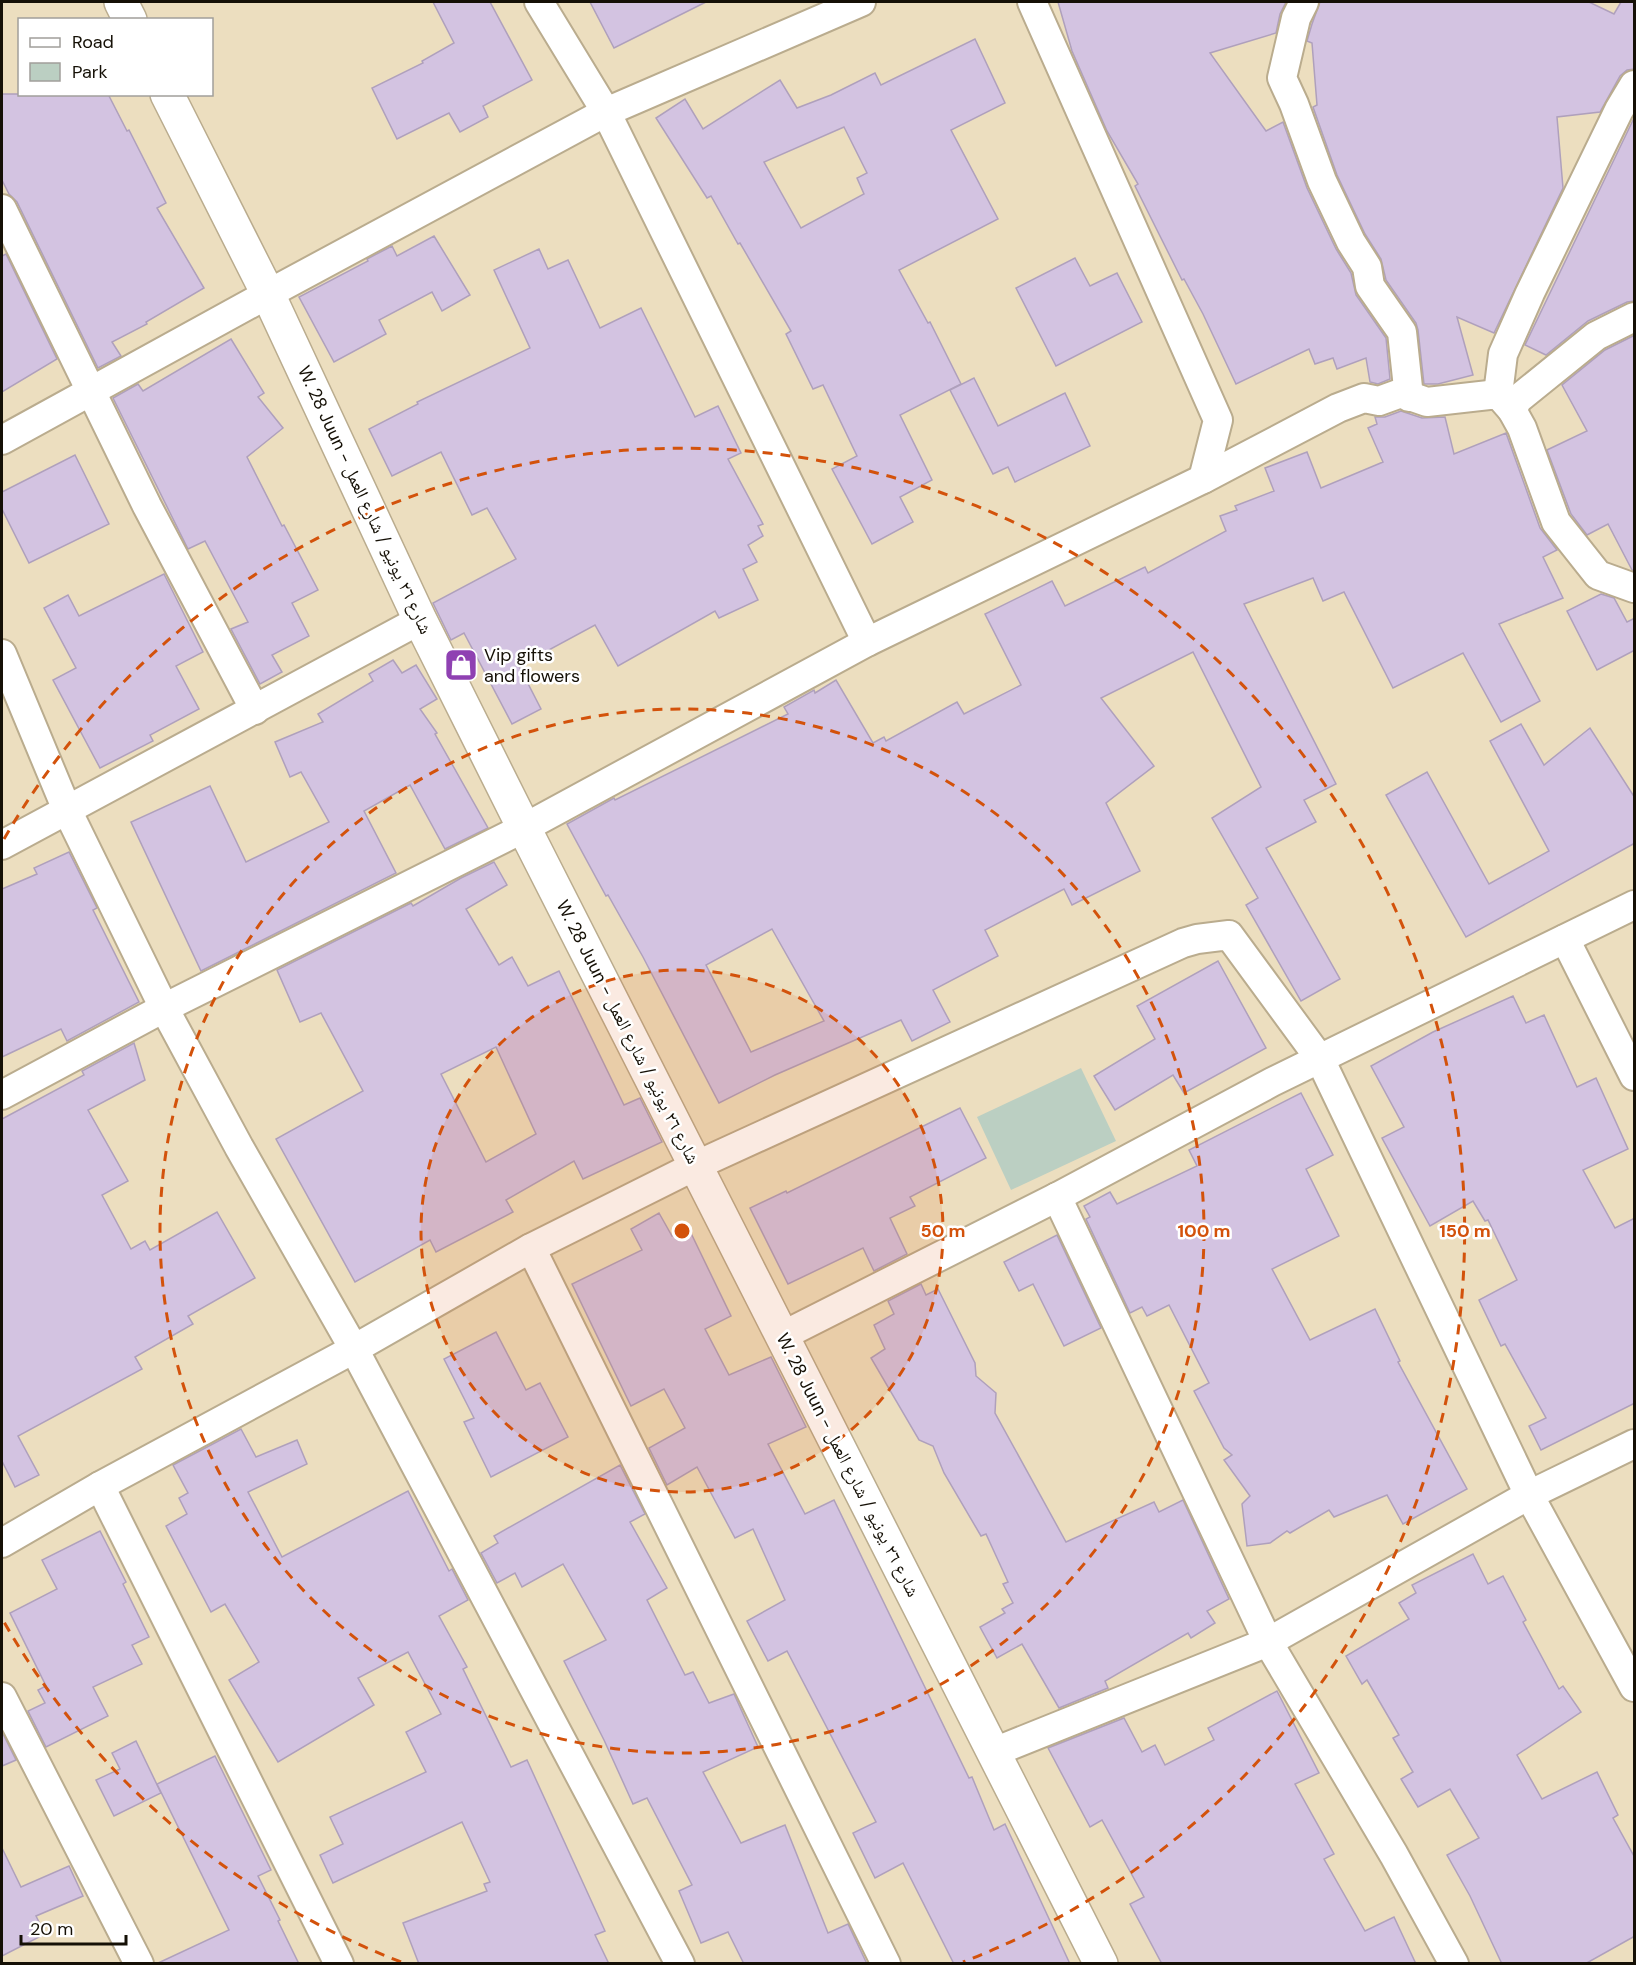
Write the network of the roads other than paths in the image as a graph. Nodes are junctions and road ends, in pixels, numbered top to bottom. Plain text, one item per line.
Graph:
1 (121, 2) edge
2 (539, 2) edge
3 (861, 2) edge
4 (1032, 2) edge
5 (1304, 2) edge
6 (129, 18) edge
7 (1635, 85) edge
8 (168, 96) edge
9 (606, 112) junction
10 (3, 214) edge
11 (268, 294) junction
12 (1635, 316) edge
13 (91, 392) junction
14 (1409, 397) junction
15 (1505, 402) junction
16 (2, 440) edge
17 (1203, 479) junction
18 (1635, 588) edge
19 (420, 620) junction
20 (867, 642) junction
21 (2, 654) edge
22 (255, 710) junction
23 (67, 810) junction
24 (524, 828) junction
25 (2, 845) edge
26 (1635, 905) edge
27 (1565, 939) junction
28 (164, 1008) junction
29 (1320, 1059) junction
30 (1635, 1076) edge
31 (2, 1095) edge
32 (695, 1166) junction
33 (1057, 1197) junction
34 (531, 1248) junction
35 (782, 1336) junction
36 (354, 1349) junction
37 (1635, 1444) edge
38 (100, 1486) junction
39 (1529, 1495) junction
40 (4, 1537) edge
41 (1268, 1642) junction
42 (1635, 1687) edge
43 (2, 1697) edge
44 (994, 1752) junction
45 (139, 1964) edge
46 (339, 1964) edge
47 (680, 1964) edge
48 (886, 1964) edge
49 (1101, 1964) edge
50 (1454, 1964) edge

1 - 6 street
2 - 9 street
3 - 9 street
4 - 17 street
5 - 14 street
7 - 15 street
8 - 11 street, W. 28 Juun - شارع ٢٦ يونيو / شارع العمل
9 - 11 street
9 - 20 street
10 - 13 street
11 - 13 street
11 - 19 street, W. 28 Juun - شارع ٢٦ يونيو / شارع العمل
12 - 15 street
13 - 16 street
13 - 22 street
14 - 15 street
14 - 17 street
15 - 18 street
17 - 20 street
19 - 22 street
19 - 24 street, W. 28 Juun - شارع ٢٦ يونيو / شارع العمل
20 - 24 street
21 - 23 street
22 - 23 street
23 - 25 street
23 - 28 street
24 - 28 street
24 - 32 street, W. 28 Juun - شارع ٢٦ يونيو / شارع العمل
26 - 27 street
27 - 29 street
27 - 30 street
28 - 31 street
28 - 36 street
29 - 32 street
29 - 33 street
29 - 39 street
32 - 34 street
32 - 35 street, W. 28 Juun - شارع ٢٦ يونيو / شارع العمل
33 - 35 street
33 - 41 street
34 - 36 street
34 - 48 street
35 - 44 street, W. 28 Juun - شارع ٢٦ يونيو / شارع العمل
36 - 38 street
36 - 47 street
37 - 39 street
38 - 40 street
38 - 46 street
39 - 41 street
39 - 42 street
41 - 44 street
41 - 50 street
43 - 45 street
44 - 49 street, W. 28 Juun - شارع ٢٦ يونيو / شارع العمل

